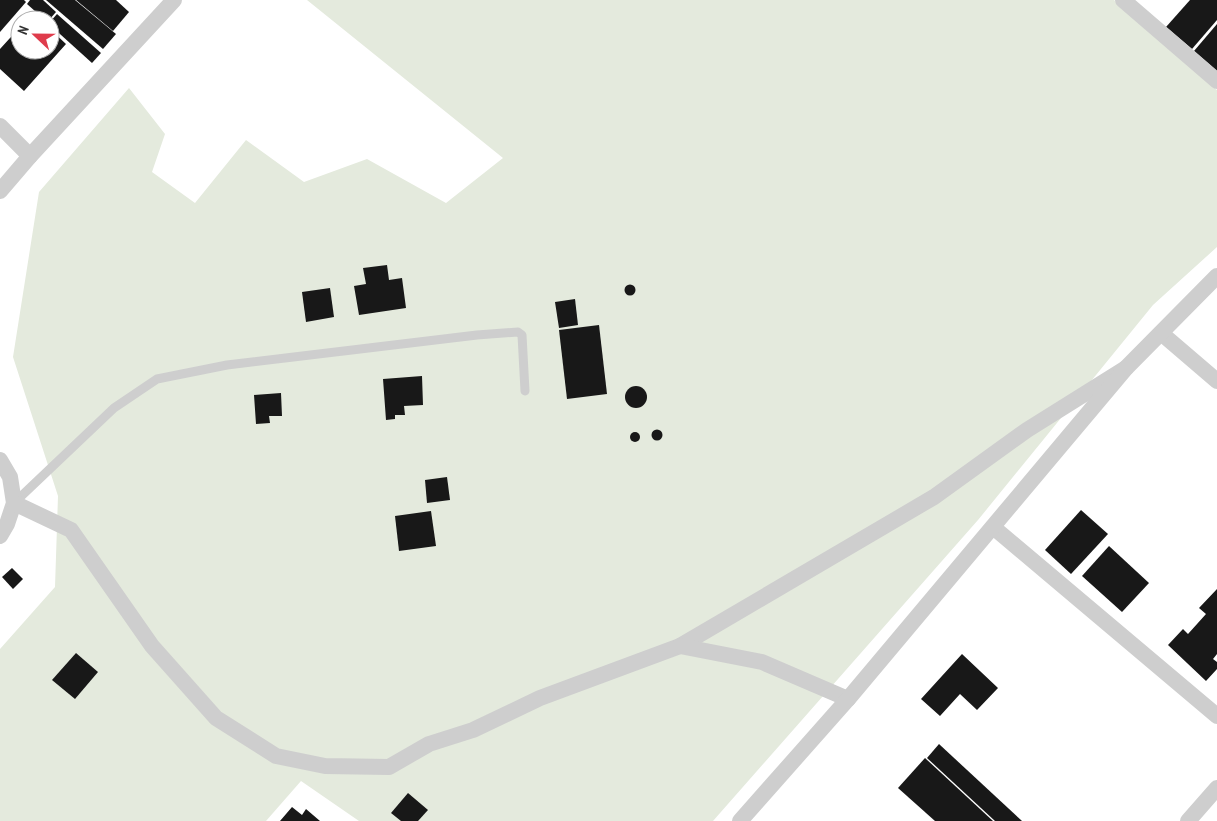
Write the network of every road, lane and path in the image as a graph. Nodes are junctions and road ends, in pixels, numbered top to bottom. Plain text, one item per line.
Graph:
1 (174, 0) edge
2 (1123, 0) edge
3 (1217, 82) edge
4 (0, 126) edge
5 (30, 156) junction
6 (0, 191) edge
7 (1217, 276) edge
8 (1161, 333) junction
9 (1126, 368) junction
10 (1217, 381) edge
11 (525, 390) dead end
12 (0, 460) edge
13 (14, 503) junction
14 (993, 527) junction
15 (0, 536) edge
16 (680, 646) junction
17 (848, 700) junction
18 (1217, 716) edge
19 (1217, 788) edge
20 (740, 821) edge
21 (1188, 821) edge

1 - 5 street
2 - 3 street
4 - 5 street
5 - 6 street
7 - 8 street
8 - 9 street
8 - 10 street
9 - 14 street
9 - 16 street
11 - 13 lane
12 - 13 street
13 - 15 street
13 - 16 street
14 - 17 street
14 - 18 street
16 - 17 street
17 - 20 street
19 - 21 street

